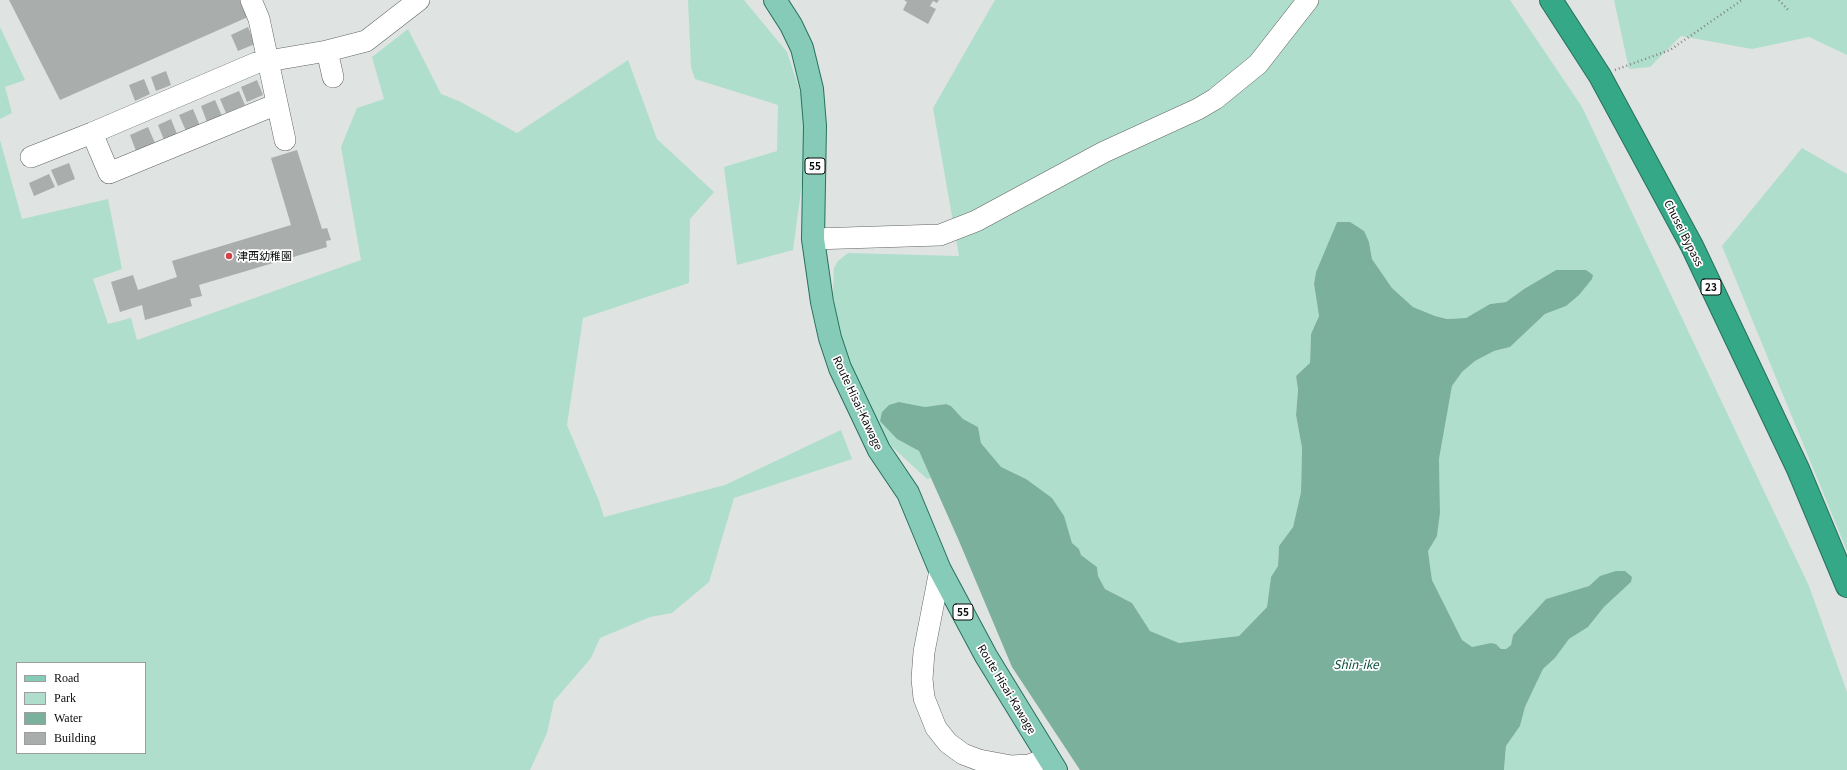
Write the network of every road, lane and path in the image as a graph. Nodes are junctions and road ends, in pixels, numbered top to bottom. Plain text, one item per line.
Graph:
1 (251, 0) edge
2 (419, 0) edge
3 (1308, 0) edge
4 (1551, 0) edge
5 (1742, 0) edge
6 (1779, 0) edge
7 (779, 1) edge
8 (1790, 11) dead end
9 (327, 51) junction
10 (268, 61) junction
11 (1600, 76) junction
12 (333, 77) dead end
13 (277, 104) junction
14 (92, 133) junction
15 (285, 140) dead end
16 (32, 156) dead end
17 (813, 240) junction
18 (940, 570) junction
19 (1847, 586) edge
20 (1052, 764) edge

1 - 10 street
2 - 9 street
3 - 17 street
4 - 11 highway, Chusei Bypass / 23
5 - 11 path
6 - 8 path
7 - 17 main road, Route Hisai-Kawage / 55
9 - 10 street
9 - 12 street
10 - 13 street
10 - 14 street
11 - 19 highway, Chusei Bypass / 23
13 - 14 street
13 - 15 street
14 - 16 street
17 - 18 main road, Route Hisai-Kawage / 55
18 - 20 main road, Route Hisai-Kawage / 55
18 - 20 street

